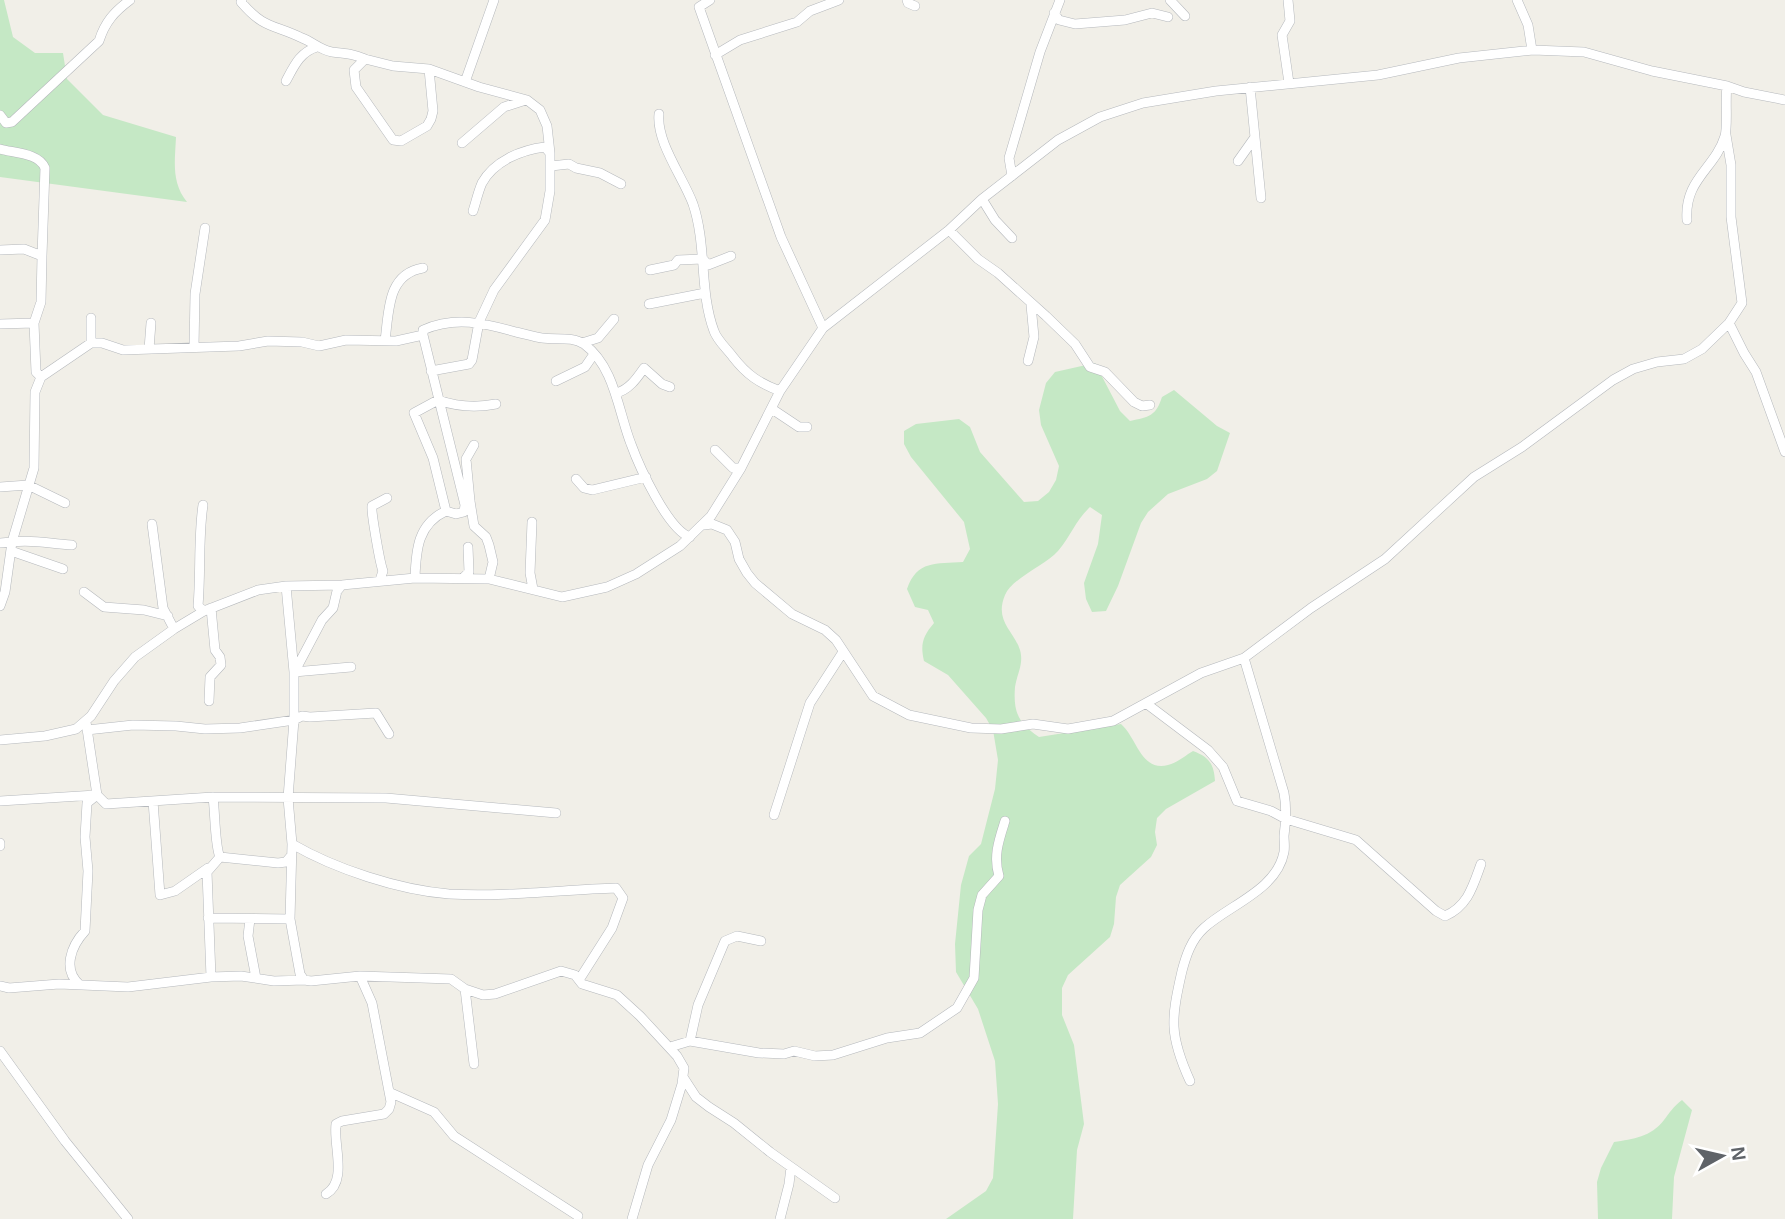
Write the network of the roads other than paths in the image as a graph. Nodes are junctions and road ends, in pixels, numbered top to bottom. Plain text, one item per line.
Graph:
1 (130, 0) edge
2 (242, 0) edge
3 (709, 0) edge
4 (839, 0) edge
5 (1060, 0) edge
6 (1170, 0) edge
7 (1288, 0) edge
8 (1517, 0) edge
9 (493, 1) edge
10 (699, 3) edge
11 (1054, 13) junction
12 (1185, 16) dead end
13 (1168, 17) dead end
14 (317, 47) junction
15 (1532, 50) junction
16 (715, 55) junction
17 (365, 59) junction
18 (429, 69) junction
19 (286, 81) dead end
20 (465, 82) junction
21 (1289, 83) junction
22 (1727, 86) junction
23 (1250, 87) junction
24 (527, 100) junction
25 (1785, 100) edge
26 (1253, 112) junction
27 (659, 114) dead end
28 (0, 115) edge
29 (1244, 119) dead end
30 (1726, 135) junction
31 (1255, 137) junction
32 (462, 144) dead end
33 (0, 149) edge
34 (550, 153) junction
35 (1238, 161) dead end
36 (551, 166) junction
37 (1012, 176) junction
38 (621, 184) dead end
39 (1261, 198) dead end
40 (982, 199) junction
41 (473, 211) dead end
42 (1687, 220) dead end
43 (205, 228) dead end
44 (949, 230) junction
45 (1012, 238) dead end
46 (0, 250) edge
47 (42, 256) junction
48 (731, 256) dead end
49 (703, 259) junction
50 (423, 268) dead end
51 (650, 270) dead end
52 (705, 293) junction
53 (1031, 303) junction
54 (649, 304) dead end
55 (91, 318) dead end
56 (614, 319) dead end
57 (479, 322) junction
58 (34, 323) junction
59 (150, 323) dead end
60 (1729, 323) junction
61 (0, 324) edge
62 (824, 328) junction
63 (423, 335) junction
64 (385, 341) junction
65 (582, 343) junction
66 (91, 344) junction
67 (194, 347) junction
68 (149, 349) junction
69 (594, 354) junction
70 (1028, 361) dead end
71 (431, 371) junction
72 (41, 377) junction
73 (556, 381) dead end
74 (670, 387) dead end
75 (780, 391) junction
76 (616, 394) junction
77 (438, 400) junction
78 (496, 404) dead end
79 (1150, 405) dead end
80 (772, 409) junction
81 (807, 427) dead end
82 (474, 444) dead end
83 (715, 450) dead end
84 (1785, 452) edge
85 (741, 468) junction
86 (646, 477) junction
87 (576, 479) dead end
88 (28, 485) junction
89 (0, 487) edge
90 (387, 498) dead end
91 (65, 503) dead end
92 (204, 505) dead end
93 (446, 511) junction
94 (532, 522) dead end
95 (152, 524) dead end
96 (704, 525) junction
97 (690, 537) junction
98 (0, 543) edge
99 (72, 545) dead end
100 (12, 547) junction
101 (468, 547) dead end
102 (63, 569) dead end
103 (415, 578) junction
104 (463, 578) junction
105 (489, 579) junction
106 (380, 580) junction
107 (342, 585) junction
108 (286, 586) junction
109 (533, 589) junction
110 (85, 592) dead end
111 (0, 606) edge
112 (208, 610) junction
113 (168, 616) junction
114 (174, 629) junction
115 (843, 652) junction
116 (1244, 658) junction
117 (351, 667) dead end
118 (294, 672) junction
119 (209, 701) dead end
120 (1147, 704) junction
121 (294, 720) junction
122 (87, 726) junction
123 (389, 734) dead end
124 (0, 740) edge
125 (97, 795) junction
126 (213, 797) junction
127 (288, 798) junction
128 (0, 801) edge
129 (153, 801) junction
130 (556, 813) dead end
131 (774, 815) dead end
132 (1286, 819) junction
133 (1005, 821) dead end
134 (292, 844) junction
135 (291, 856) junction
136 (220, 857) junction
137 (1481, 864) dead end
138 (208, 868) junction
139 (208, 918) junction
140 (250, 919) junction
141 (290, 919) junction
142 (761, 941) dead end
143 (360, 976) junction
144 (211, 977) junction
145 (256, 978) junction
146 (304, 980) junction
147 (579, 980) junction
148 (80, 985) junction
149 (0, 986) edge
150 (465, 989) junction
151 (690, 1041) junction
152 (670, 1047) junction
153 (0, 1051) edge
154 (474, 1064) dead end
155 (683, 1077) junction
156 (1190, 1081) dead end
157 (389, 1092) junction
158 (791, 1167) junction
159 (326, 1194) dead end
160 (835, 1198) dead end
161 (578, 1216) dead end
162 (128, 1219) edge
163 (632, 1219) edge
164 (780, 1219) edge

1 - 28 street
2 - 14 street
3 - 10 street
4 - 16 street
5 - 11 street
6 - 12 street
7 - 21 street
8 - 15 street
9 - 20 street
10 - 16 street
11 - 13 street
11 - 37 street
14 - 17 street
14 - 19 street
15 - 21 street
15 - 22 street
16 - 62 street
17 - 18 street
17 - 18 street
18 - 20 street
20 - 24 street
21 - 23 street
22 - 25 street
22 - 30 street
23 - 26 street
23 - 37 street
24 - 32 street
24 - 34 street
26 - 29 street
26 - 31 street
27 - 49 street
30 - 42 street
30 - 60 street
31 - 35 street
31 - 39 street
33 - 47 street
34 - 36 street
34 - 41 street
36 - 38 street
36 - 57 street
37 - 40 street
40 - 44 street
40 - 45 street
43 - 67 street
44 - 53 street
44 - 62 street
46 - 47 street
47 - 58 street
48 - 49 street
49 - 51 street
49 - 52 street
50 - 64 street
52 - 54 street
52 - 75 street
53 - 70 street
53 - 79 street
55 - 66 street
56 - 65 street
57 - 63 street
57 - 65 street
57 - 71 street
58 - 61 street
58 - 72 street
59 - 68 street
60 - 84 street
60 - 116 street
62 - 75 street
63 - 64 street
63 - 71 street
64 - 67 street
65 - 69 street
66 - 68 street
66 - 72 street
67 - 68 street
69 - 73 street
69 - 76 street
71 - 77 street
72 - 88 street
74 - 76 street
75 - 80 street
76 - 86 street
77 - 78 street
77 - 93 street
77 - 93 street
80 - 81 street
80 - 85 street
82 - 105 street
83 - 85 street
85 - 96 street
86 - 87 street
86 - 97 street
88 - 89 street
88 - 91 street
88 - 100 street
90 - 106 street
92 - 112 street
93 - 103 street
94 - 109 street
95 - 113 street
96 - 97 street
96 - 115 street
97 - 109 street
98 - 100 street
99 - 100 street
100 - 102 street
100 - 111 street
101 - 104 street
103 - 104 street
103 - 106 street
104 - 105 street
105 - 109 street
106 - 107 street
107 - 108 street
107 - 118 street
108 - 112 street
108 - 118 street
110 - 113 street
112 - 114 street
112 - 119 street
113 - 114 street
114 - 122 street
115 - 120 street
115 - 131 street
116 - 120 street
116 - 132 street
117 - 118 street
118 - 121 street
120 - 132 street
121 - 122 street
121 - 123 street
121 - 127 street
122 - 124 street
122 - 125 street
125 - 128 street
125 - 129 street
125 - 148 street
126 - 127 street
126 - 129 street
126 - 136 street
127 - 130 street
127 - 134 street
129 - 138 street
132 - 137 street
132 - 156 street
133 - 151 street
134 - 135 street
134 - 147 street
135 - 136 street
135 - 141 street
136 - 138 street
138 - 139 street
139 - 140 street
139 - 144 street
140 - 141 street
140 - 145 street
141 - 146 street
142 - 151 street
143 - 146 street
143 - 150 street
143 - 157 street
144 - 145 street
144 - 148 street
145 - 146 street
147 - 150 street
147 - 152 street
148 - 149 street
150 - 154 street
151 - 152 street
152 - 155 street
153 - 162 street
155 - 158 street
155 - 163 street
157 - 159 street
157 - 161 street
158 - 160 street
158 - 164 street

